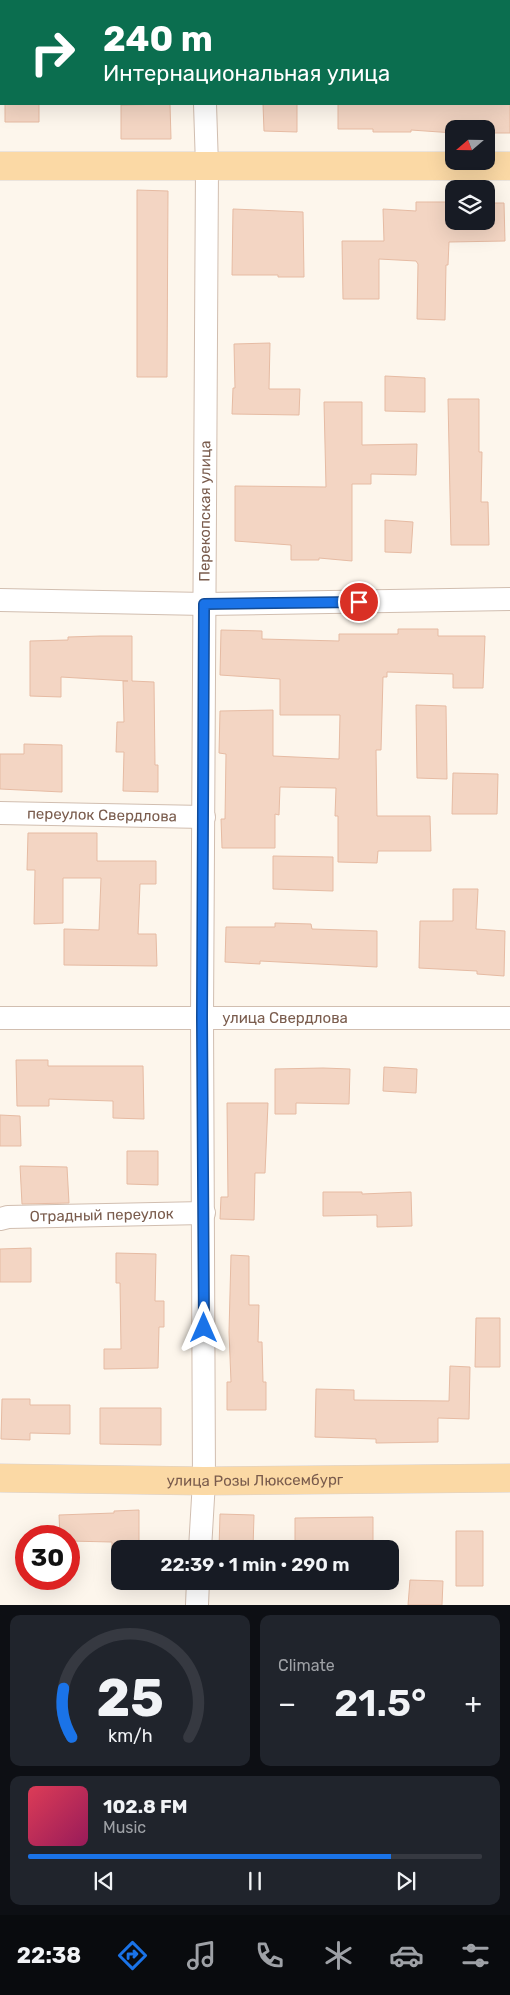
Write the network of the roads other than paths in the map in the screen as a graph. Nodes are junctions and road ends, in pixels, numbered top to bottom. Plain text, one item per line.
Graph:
1 (205, 105) edge
2 (0, 166) edge
3 (207, 166) junction
4 (510, 166) edge
5 (510, 599) edge
6 (0, 600) edge
7 (204, 604) junction
8 (0, 813) edge
9 (204, 817) junction
10 (0, 1018) edge
11 (202, 1018) junction
12 (510, 1018) edge
13 (204, 1213) junction
14 (0, 1219) edge
15 (0, 1478) edge
16 (510, 1478) edge
17 (204, 1481) junction
18 (201, 1540) edge
19 (198, 1590) edge
20 (197, 1605) edge

1 - 3 street, Перекопская улица
2 - 3 main road
3 - 4 main road
3 - 7 street, Перекопская улица
5 - 7 street
6 - 7 street
7 - 9 street, Перекопская улица
8 - 9 street, переулок Свердлова
9 - 11 street, Перекопская улица
10 - 11 street, улица Свердлова
11 - 12 street, улица Свердлова
11 - 13 street, Перекопская улица
13 - 14 street, Отрадный переулок
13 - 17 street, Перекопская улица
15 - 17 main road, улица Розы Люксембург
16 - 17 main road, улица Розы Люксембург
17 - 18 street, Перекопская улица
19 - 20 street

